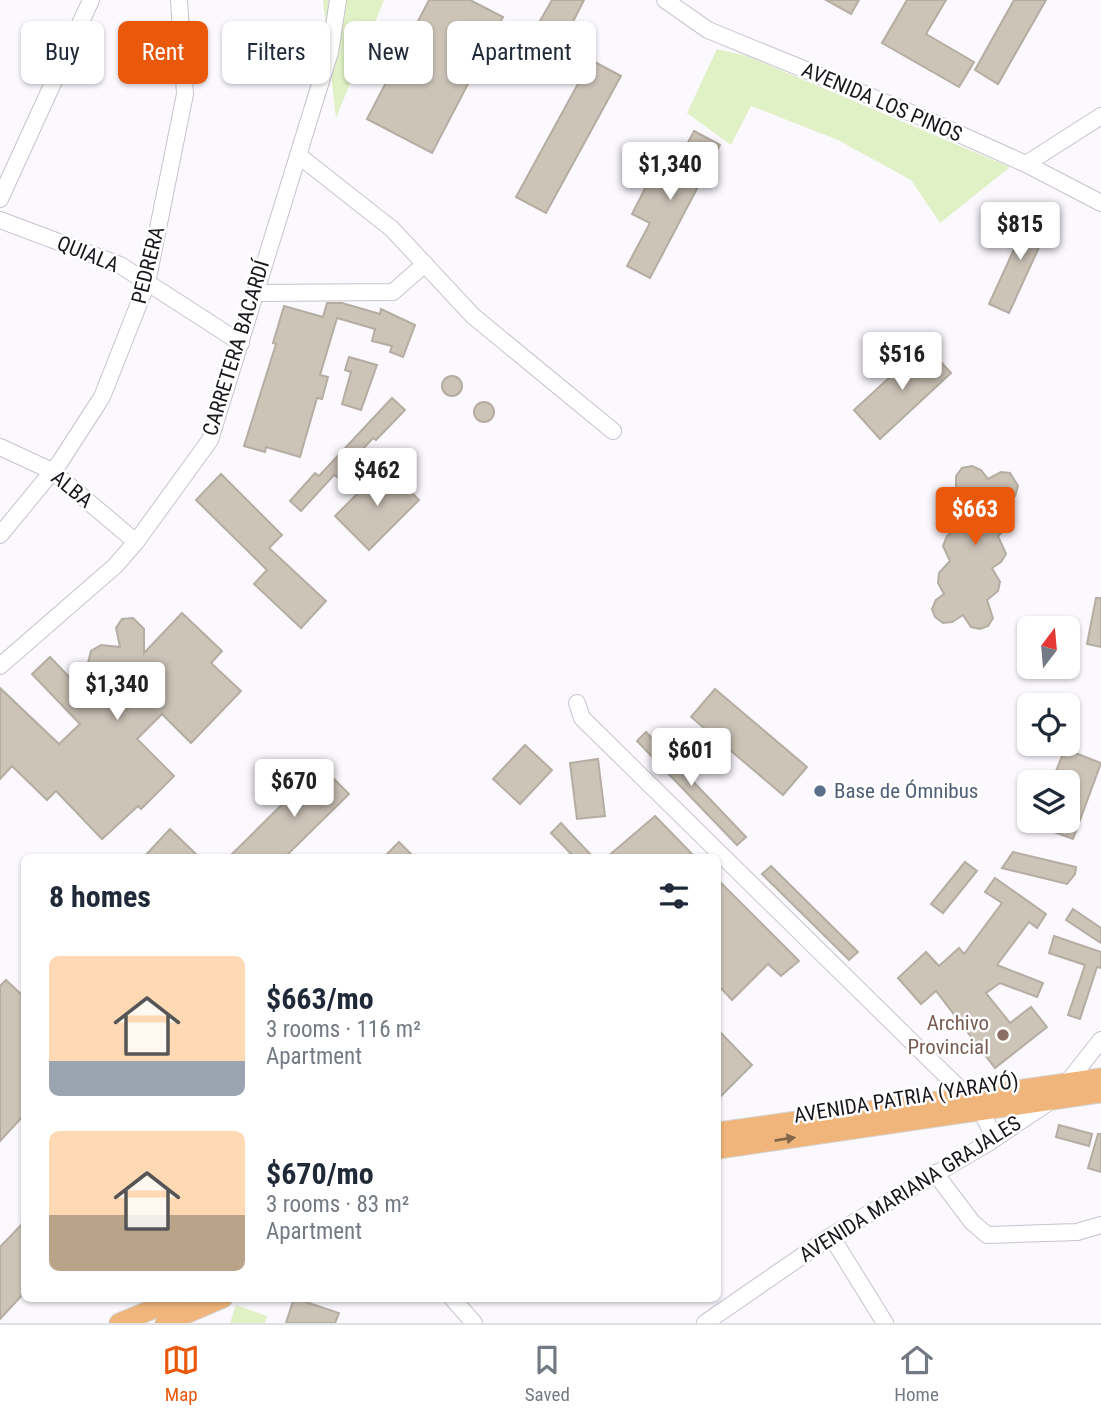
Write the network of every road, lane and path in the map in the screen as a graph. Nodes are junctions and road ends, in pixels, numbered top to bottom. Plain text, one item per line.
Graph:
1 (91, 0) edge
2 (179, 0) edge
3 (338, 0) edge
4 (664, 0) edge
5 (1101, 116) edge
6 (298, 155) junction
7 (1026, 164) junction
8 (0, 199) edge
9 (1101, 203) edge
10 (0, 220) edge
11 (425, 264) junction
12 (147, 283) junction
13 (255, 293) junction
14 (241, 343) junction
15 (613, 431) dead end
16 (0, 447) edge
17 (52, 471) junction
18 (0, 535) edge
19 (136, 542) junction
20 (0, 666) edge
21 (576, 703) dead end
22 (720, 854) edge
23 (721, 855) edge
24 (1101, 1040) edge
25 (1101, 1078) edge
26 (1070, 1082) junction
27 (1101, 1093) edge
28 (1055, 1098) junction
29 (973, 1103) junction
30 (721, 1132) edge
31 (988, 1143) junction
32 (721, 1148) edge
33 (935, 1173) junction
34 (1101, 1225) edge
35 (831, 1236) junction
36 (170, 1302) edge
37 (456, 1302) edge
38 (200, 1310) edge
39 (119, 1323) edge
40 (165, 1323) edge
41 (474, 1323) edge
42 (705, 1323) edge
43 (885, 1323) edge

1 - 8 street
2 - 12 street, PEDRERA
3 - 6 street, CARRETERA BACARDÍ
4 - 7 street, AVENIDA LOS PINOS
5 - 7 street
6 - 11 street
6 - 13 street, CARRETERA BACARDÍ
7 - 9 street, AVENIDA LOS PINOS
10 - 12 street, QUIALA
11 - 13 street
11 - 15 street
12 - 14 street, QUIALA
12 - 17 street, PEDRERA
13 - 14 street, CARRETERA BACARDÍ
14 - 19 street, CARRETERA BACARDÍ
16 - 17 street, ALBA
17 - 18 street, PEDRERA
17 - 19 street, ALBA
19 - 20 street, CARRETERA BACARDÍ
21 - 22 street
23 - 29 street
24 - 26 street, AVENIDA MARIANA GRAJALES
25 - 26 main road, AVENIDA PATRIA (YARAYÓ)
26 - 28 street, AVENIDA MARIANA GRAJALES
26 - 29 main road, AVENIDA PATRIA (YARAYÓ)
27 - 28 main road, AVENIDA PATRIA (YARAYÓ)
28 - 29 main road, AVENIDA PATRIA (YARAYÓ)
28 - 31 street, AVENIDA MARIANA GRAJALES
29 - 30 main road, AVENIDA PATRIA (YARAYÓ)
29 - 31 street
32 -> 29 main road, AVENIDA PATRIA (YARAYÓ)
31 - 33 street, AVENIDA MARIANA GRAJALES
33 - 34 street
33 - 35 street, AVENIDA MARIANA GRAJALES
35 - 42 street, AVENIDA MARIANA GRAJALES
35 - 43 street
36 - 39 main road
37 - 41 street
38 - 40 main road

